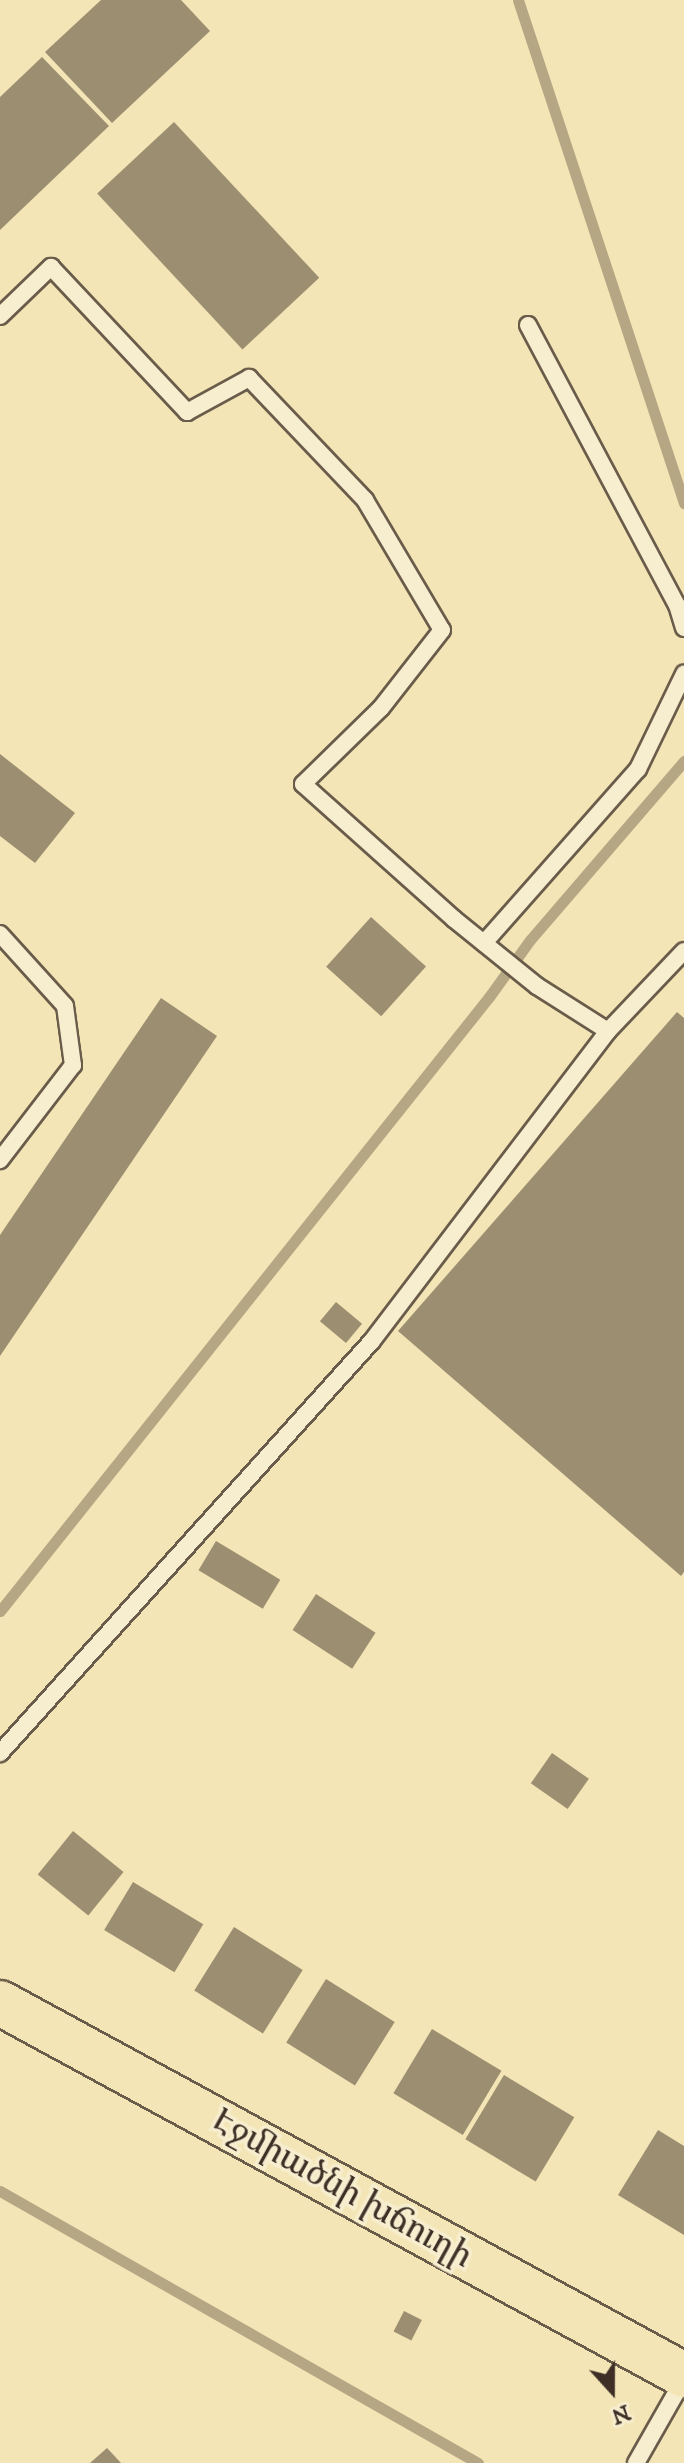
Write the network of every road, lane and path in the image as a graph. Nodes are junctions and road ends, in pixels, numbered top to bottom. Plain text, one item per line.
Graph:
1 (0, 316) edge
2 (528, 325) dead end
3 (684, 628) edge
4 (684, 674) edge
5 (0, 934) edge
6 (484, 943) junction
7 (684, 951) edge
8 (608, 1031) junction
9 (0, 1160) edge
10 (0, 1753) edge
11 (0, 2003) edge
12 (684, 2377) edge
13 (636, 2463) edge

1 - 6 lane
2 - 3 lane
4 - 6 lane
5 - 9 lane
6 - 8 lane
7 - 8 lane
8 - 10 lane
11 - 12 main road, Էջմիածնի խճուղի
12 - 13 lane

